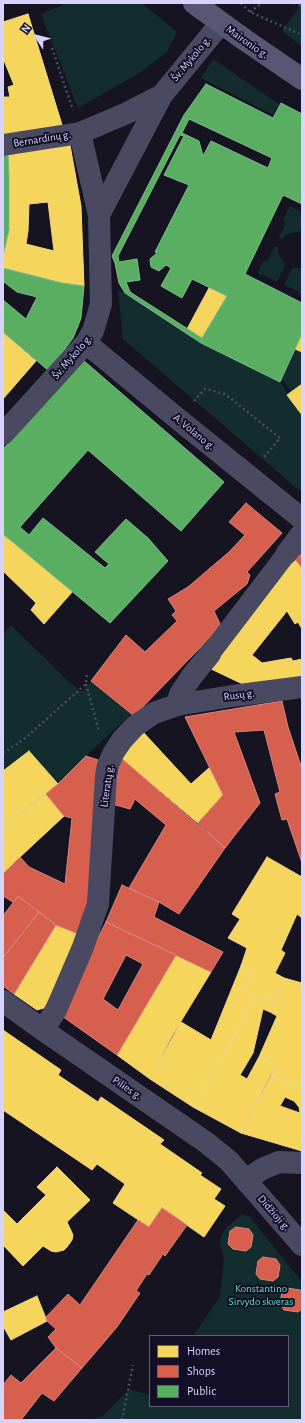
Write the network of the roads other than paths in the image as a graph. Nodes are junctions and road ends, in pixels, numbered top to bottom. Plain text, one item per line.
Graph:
1 (194, 3) edge
2 (221, 23) junction
3 (302, 79) edge
4 (162, 95) junction
5 (80, 133) junction
6 (3, 145) edge
7 (99, 215) junction
8 (86, 343) junction
9 (3, 434) edge
10 (302, 519) edge
11 (302, 533) edge
12 (287, 553) joint
13 (210, 654) joint
14 (302, 687) edge
15 (177, 704) junction
16 (3, 1001) edge
17 (43, 1030) junction
18 (302, 1163) edge
19 (246, 1180) junction
20 (302, 1245) edge

1 - 2 main road, Maironio g.
2 - 3 main road, Maironio g.
2 - 4 street, Šv. Mykolo g.
4 - 5 street, Šv. Mykolo g.
4 - 7 street, Šv. Mykolo g.
5 - 6 street, Bernardinų g.
5 - 7 street, Šv. Mykolo g.
7 - 8 street, Šv. Mykolo g.
8 - 9 street, Šv. Mykolo g.
8 - 10 street, A. Volano g.
11 - 12 street
12 - 13 street
13 - 15 street
14 - 15 street, Rusų g.
15 - 17 street, Literatų g.
16 - 17 street, Pilies g.
17 - 19 street, Pilies g.
18 - 19 street
19 - 20 street, Didžioji g.

